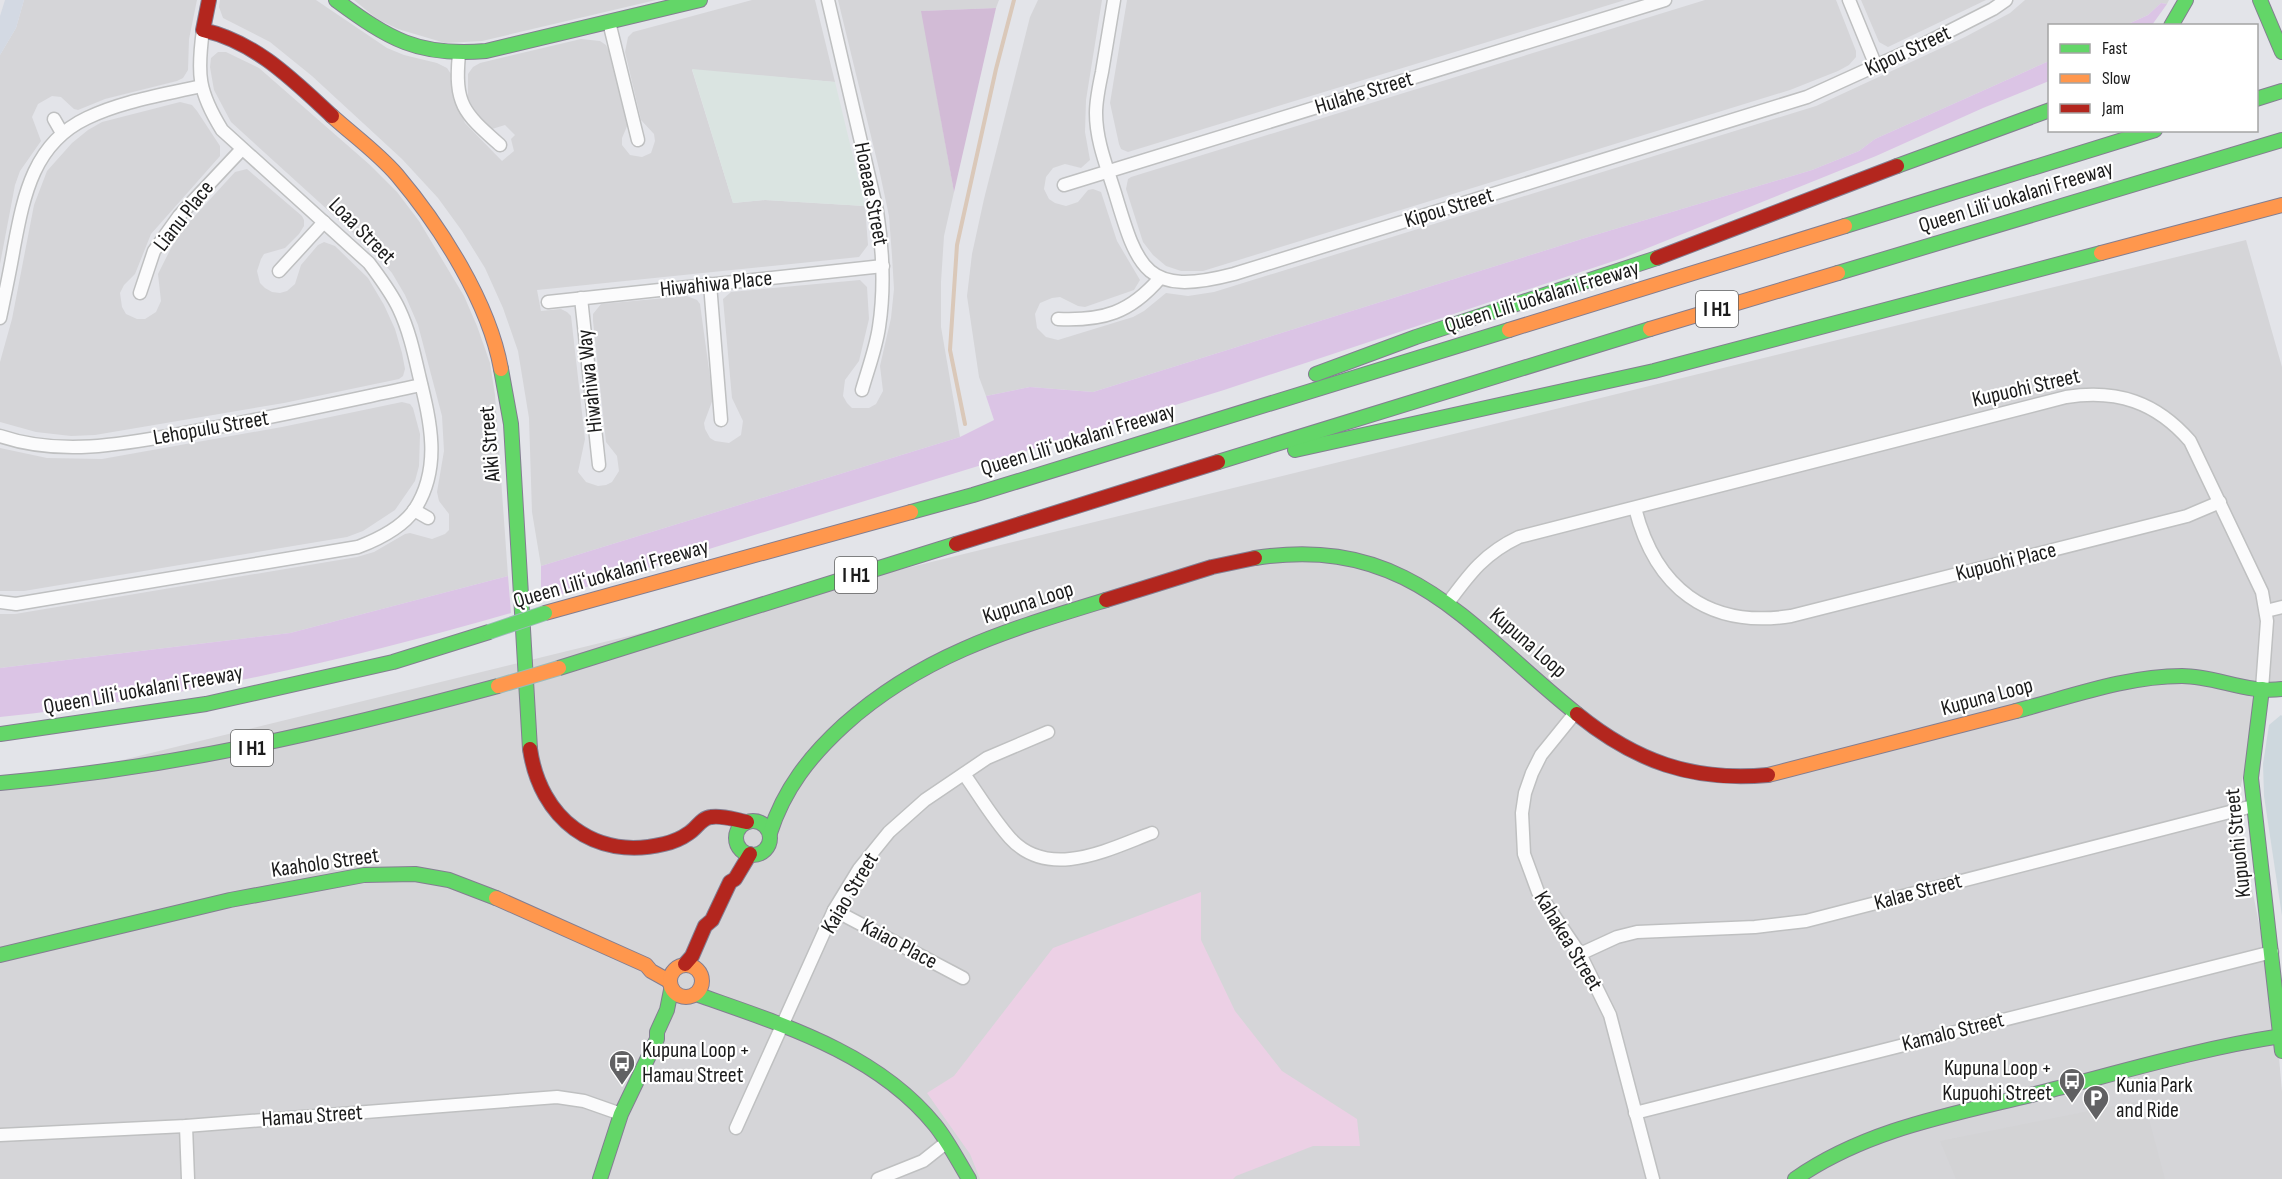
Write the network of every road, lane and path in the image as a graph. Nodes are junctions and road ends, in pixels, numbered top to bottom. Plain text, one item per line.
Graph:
1 (209, 0) edge
2 (336, 0) edge
3 (700, 0) edge
4 (828, 0) edge
5 (1114, 0) edge
6 (1665, 0) edge
7 (1849, 0) edge
8 (2006, 0) edge
9 (2186, 0) edge
10 (2260, 0) edge
11 (2282, 12) edge
12 (609, 22) junction
13 (2172, 24) edge
14 (203, 30) junction
15 (2277, 30) edge
16 (2258, 33) edge
17 (2282, 52) edge
18 (459, 54) junction
19 (1876, 66) junction
20 (201, 86) junction
21 (2277, 93) edge
22 (2258, 98) edge
23 (2048, 99) edge
24 (2048, 110) edge
25 (54, 119) dead end
26 (2148, 132) edge
27 (62, 133) junction
28 (638, 140) dead end
29 (2282, 140) edge
30 (500, 145) dead end
31 (1946, 147) junction
32 (242, 148) junction
33 (1108, 172) junction
34 (1064, 185) dead end
35 (2282, 205) edge
36 (324, 222) junction
37 (883, 266) junction
38 (279, 271) dead end
39 (1160, 278) junction
40 (710, 284) junction
41 (140, 293) dead end
42 (581, 298) junction
43 (548, 302) dead end
44 (0, 318) edge
45 (1058, 319) dead end
46 (421, 385) junction
47 (862, 390) dead end
48 (721, 420) dead end
49 (0, 436) edge
50 (1099, 454) junction
51 (599, 465) dead end
52 (1154, 481) junction
53 (2220, 502) junction
54 (1635, 508) junction
55 (414, 510) junction
56 (428, 518) dead end
57 (0, 602) edge
58 (1448, 603) junction
59 (2282, 607) edge
60 (2266, 611) junction
61 (2275, 691) edge
62 (1575, 712) junction
63 (1048, 732) dead end
64 (0, 734) edge
65 (964, 774) junction
66 (796, 776) junction
67 (0, 783) edge
68 (2253, 806) junction
69 (752, 821) junction
70 (701, 822) junction
71 (770, 833) junction
72 (1152, 833) dead end
73 (737, 841) junction
74 (750, 854) junction
75 (730, 882) junction
76 (834, 910) junction
77 (2272, 952) junction
78 (1580, 954) junction
79 (0, 955) edge
80 (963, 978) dead end
81 (685, 981) junction
82 (783, 1025) junction
83 (2281, 1036) edge
84 (2282, 1051) edge
85 (1635, 1113) junction
86 (621, 1114) junction
87 (186, 1126) junction
88 (736, 1128) dead end
89 (0, 1135) edge
90 (947, 1142) junction
91 (188, 1179) edge
92 (600, 1179) edge
93 (878, 1179) edge
94 (969, 1179) edge
95 (1653, 1179) edge
96 (1796, 1179) edge

1 - 14 main road, Loaa Street
2 - 18 main road
3 - 12 main road
4 - 37 street, Hoaeae Street
5 - 33 street
6 - 33 street, Hulahe Street
7 - 19 street
8 - 19 street, Kipou Street
9 - 13 main road
10 - 15 main road
11 - 15 main road
12 - 18 main road
12 - 28 street
14 - 20 street, Loaa Street
14 - 70 main road, Aiki Street
15 - 16 main road
15 - 17 main road
18 - 30 street
19 - 39 street, Kipou Street
20 - 27 street
20 - 32 street, Loaa Street
21 - 22 main road
23 - 31 main road
24 - 31 main road
25 - 27 street
26 - 50 main road, Queen Liliʻuokalani Freeway / I H1
27 - 44 street
29 - 52 main road, Queen Liliʻuokalani Freeway / I H1
31 - 50 main road
32 - 36 street, Loaa Street
32 - 41 street, Lianu Place
33 - 34 street, Hulahe Street
33 - 39 street
35 - 52 main road
36 - 38 street
36 - 46 street, Loaa Street
37 - 40 street, Hiwahiwa Place
37 - 47 street, Hoaeae Street
39 - 45 street
40 - 42 street, Hiwahiwa Place
40 - 48 street
42 - 43 street, Hiwahiwa Place
42 - 51 street, Hiwahiwa Way
46 - 49 street, Lehopulu Street
46 - 55 street, Loaa Street
50 - 64 main road, Queen Liliʻuokalani Freeway / I H1, bridge
52 - 67 main road, Queen Liliʻuokalani Freeway / I H1, bridge
53 - 54 street, Kupuohi Street
53 - 54 street, Kupuohi Place
53 - 60 street, Kupuohi Street
54 - 58 street, Kupuohi Street
55 - 56 street
55 - 57 street, Loaa Street
58 - 62 main road, Kupuna Loop
58 - 66 main road, Kupuna Loop
59 - 60 street
60 - 61 street, Kupuohi Street
61 - 62 main road, Kupuna Loop
61 - 68 main road, Kupuohi Street
62 - 78 street, Kahakea Street
63 - 65 street, Kaiao Street
65 - 72 street
65 - 76 street, Kaiao Street
66 - 69 main road, Kupuna Loop
66 - 71 main road, Kupuna Loop
68 - 77 main road, Kupuohi Street
68 - 78 street, Kalae Street
69 - 70 main road, Aiki Street
69 - 71 main road
69 - 73 main road
70 - 73 main road
71 - 74 main road
73 - 74 main road
73 - 75 main road
74 - 75 main road
75 - 81 main road
76 - 80 street, Kaiao Place
76 - 82 street, Kaiao Street
77 - 83 main road, Kupuohi Street
77 - 85 street, Kamalo Street
78 - 85 street, Kahakea Street
79 - 81 main road, Kaaholo Street
81 - 82 main road, Kaaholo Street
81 - 86 main road
82 - 88 street, Kaiao Street
82 - 90 main road, Kaaholo Street
83 - 84 main road, Kupuohi Street
83 - 96 main road
85 - 95 street, Kahakea Street
86 - 87 street, Hamau Street
86 - 92 main road
87 - 89 street, Hamau Street
87 - 91 street
90 - 93 street
90 - 94 main road, Kaaholo Street

